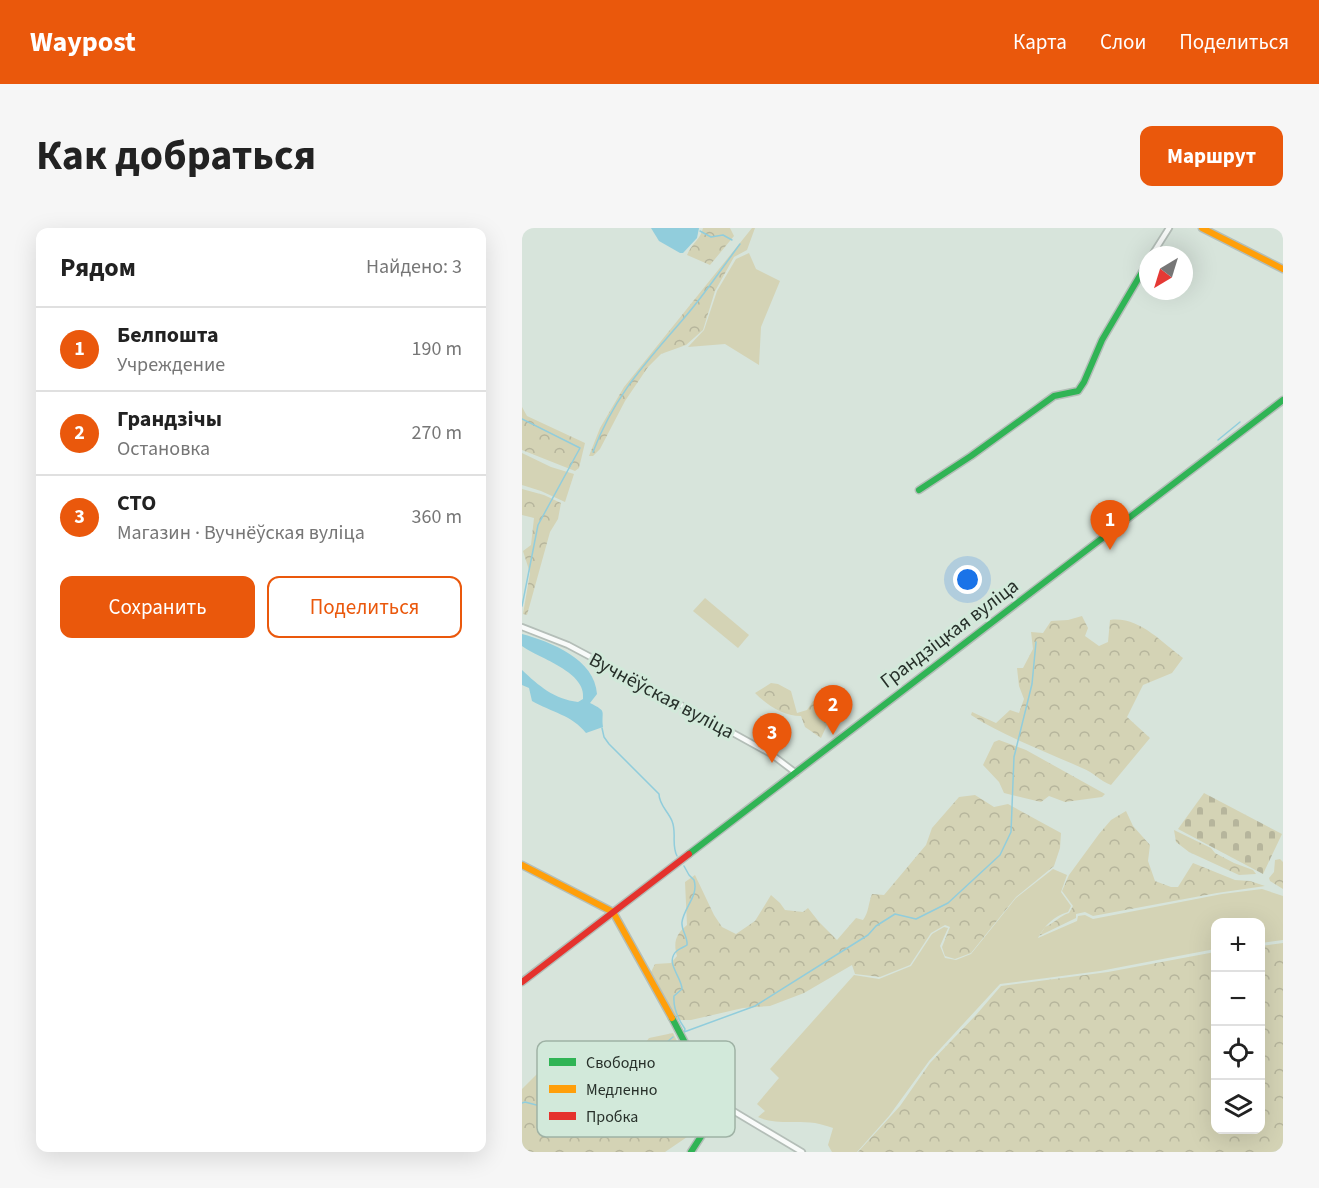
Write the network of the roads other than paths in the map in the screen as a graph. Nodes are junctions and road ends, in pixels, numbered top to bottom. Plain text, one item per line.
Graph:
1 (1169, 228) edge
2 (1202, 228) edge
3 (1158, 246) edge
4 (1283, 269) edge
5 (1139, 277) edge
6 (1283, 400) edge
7 (919, 490) dead end
8 (522, 627) edge
9 (796, 773) junction
10 (522, 865) edge
11 (613, 912) junction
12 (522, 982) edge
13 (684, 1041) edge
14 (735, 1112) edge
15 (701, 1137) edge
16 (691, 1152) edge
17 (802, 1152) edge

1 - 3 street
2 - 4 main road
5 - 7 main road
6 - 9 main road, Грандзіцкая вуліца
8 - 9 street, Вучнёўская вуліца
9 - 11 main road, Грандзіцкая вуліца
10 - 11 main road
11 - 12 main road, Грандзіцкая вуліца
11 - 13 main road
14 - 17 street
15 - 16 main road

